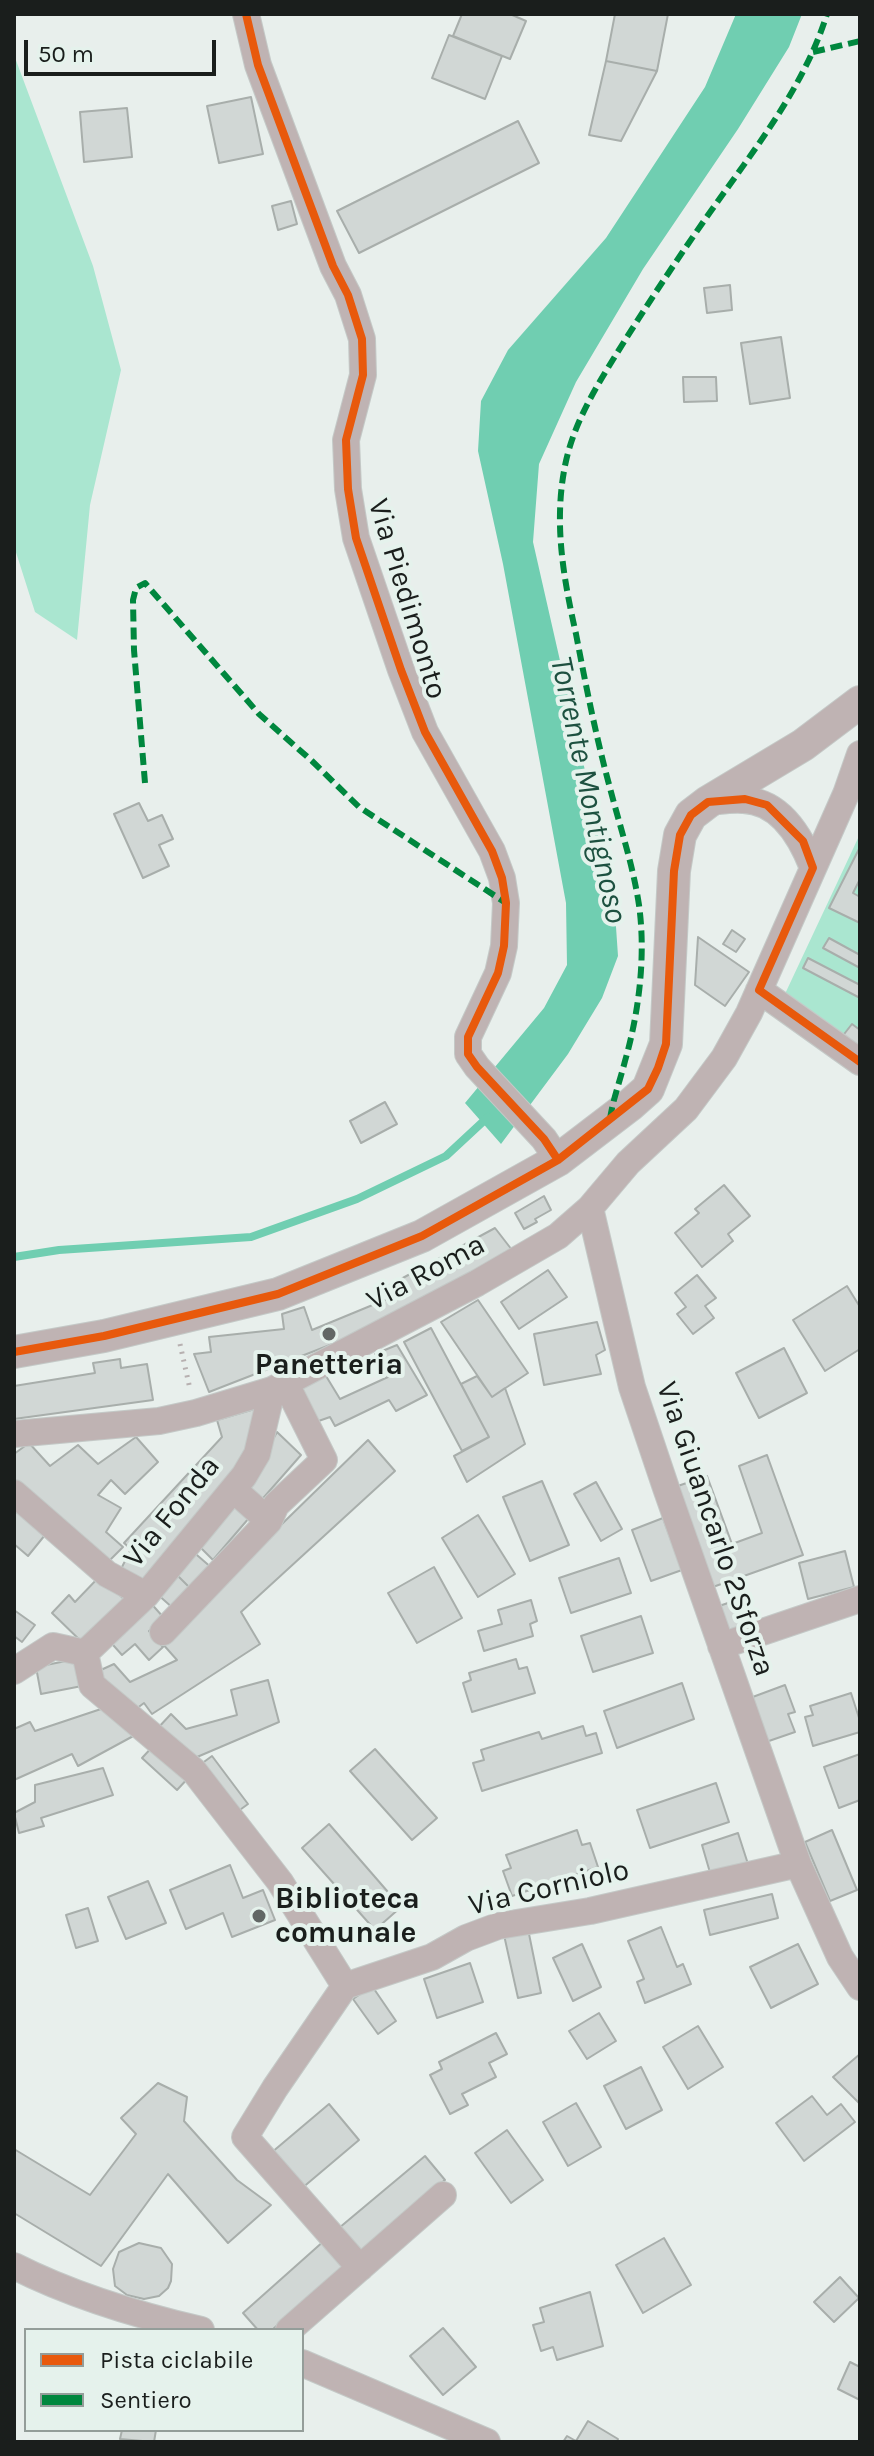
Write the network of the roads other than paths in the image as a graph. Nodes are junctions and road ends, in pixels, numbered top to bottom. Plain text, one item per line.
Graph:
1 (246, 14) edge
2 (860, 702) edge
3 (857, 767) edge
4 (708, 802) junction
5 (813, 868) junction
6 (759, 990) junction
7 (860, 1062) edge
8 (551, 1150) junction
9 (590, 1208) junction
10 (14, 1352) edge
11 (279, 1387) junction
12 (14, 1434) edge
13 (234, 1490) junction
14 (14, 1493) edge
15 (269, 1521) junction
16 (146, 1595) junction
17 (860, 1599) edge
18 (163, 1632) dead end
19 (721, 1646) junction
20 (85, 1653) junction
21 (14, 1671) edge
22 (798, 1864) junction
23 (345, 1986) junction
24 (860, 1987) edge
25 (443, 2195) dead end
26 (14, 2266) edge
27 (360, 2268) junction
28 (193, 2328) edge
29 (291, 2328) edge
30 (304, 2364) edge
31 (487, 2442) edge

1 - 8 street, Via Piedimonto
2 - 4 street
3 - 5 street, Via Roma
4 - 5 street
4 - 8 street
5 - 6 street, Via Roma
6 - 7 street
6 - 9 street, Via Roma
8 - 10 street
9 - 11 street, Via Roma
9 - 19 street, Via Giuancarlo 2Sforza
11 - 12 street, Via Roma
11 - 13 street, Via Fonda
11 - 15 street
13 - 15 street
13 - 16 street, Via Fonda
14 - 16 street
15 - 18 street
16 - 20 street, Via Fonda
17 - 19 street
19 - 22 street, Via Giuancarlo 2Sforza
20 - 21 street
20 - 23 street
22 - 23 street, Via Corniolo
22 - 24 street, Via Giuancarlo 2Sforza
23 - 27 street
25 - 27 street
26 - 28 street
27 - 29 street
30 - 31 street

